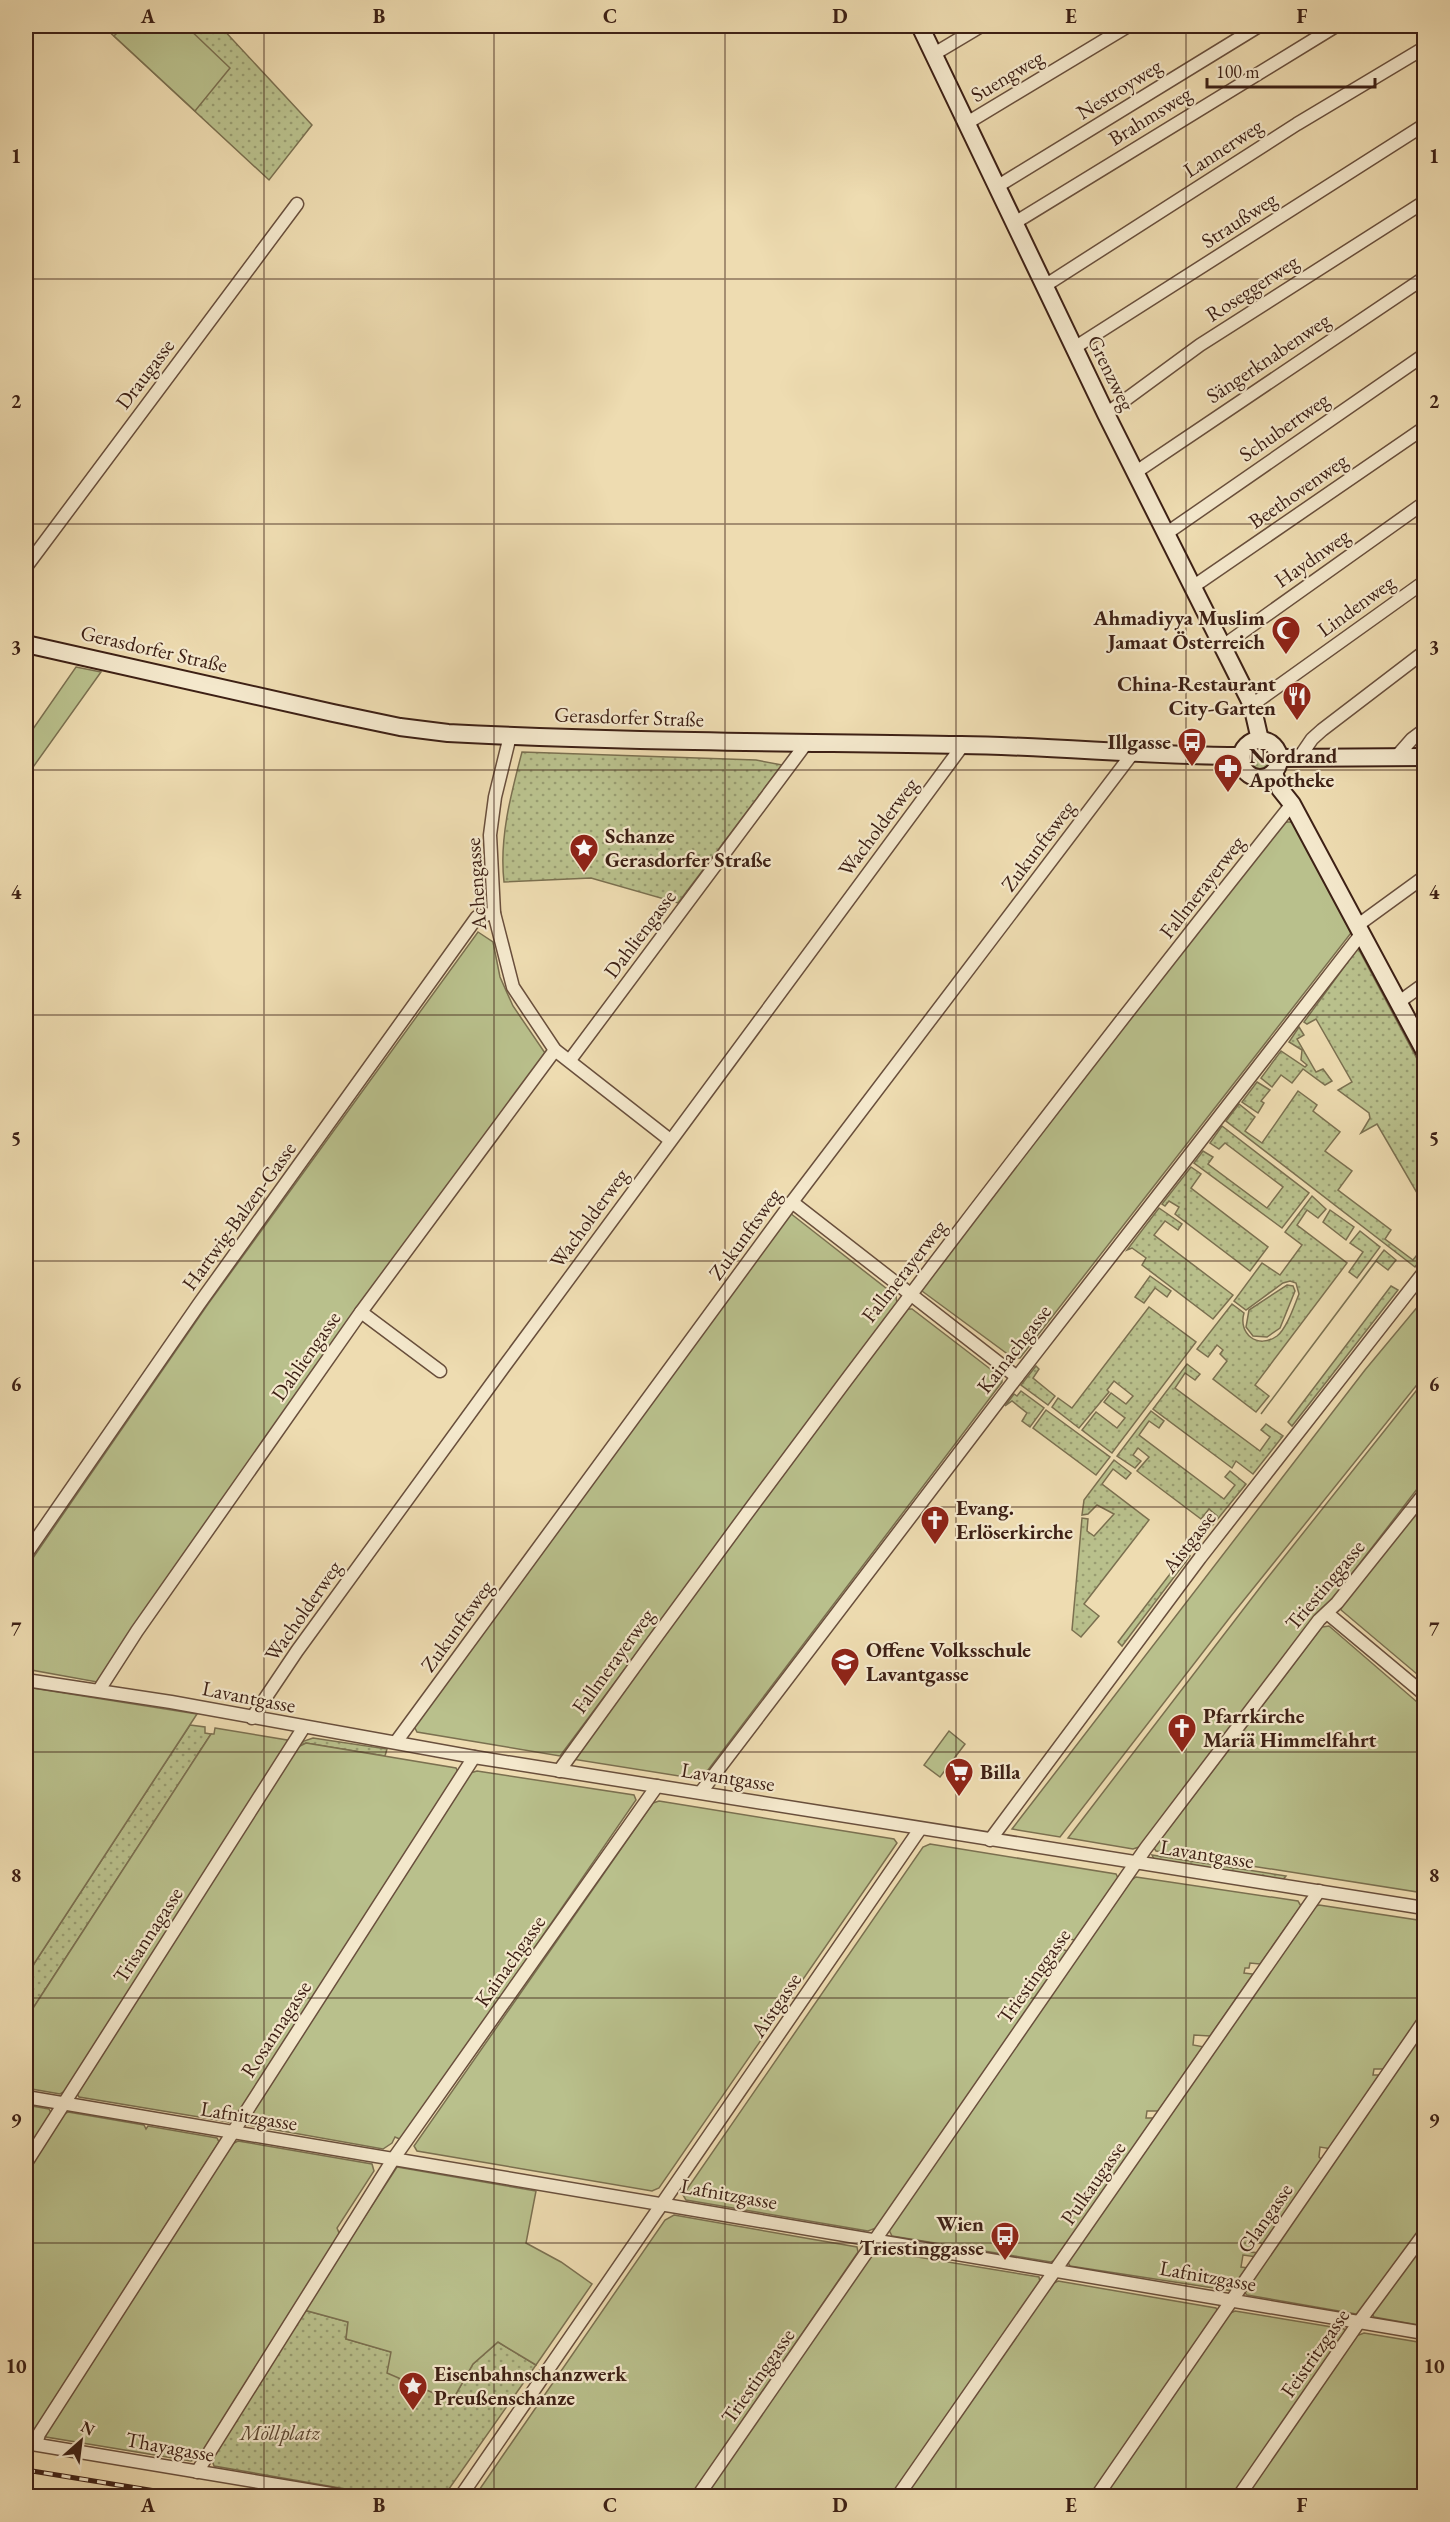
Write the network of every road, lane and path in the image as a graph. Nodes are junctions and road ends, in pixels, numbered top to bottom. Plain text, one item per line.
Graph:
1 (920, 26) edge
2 (981, 26) edge
3 (1128, 26) edge
4 (1259, 26) edge
5 (1336, 26) edge
6 (1425, 48) edge
7 (934, 54) junction
8 (967, 123) junction
9 (1425, 125) edge
10 (998, 186) junction
11 (1425, 202) edge
12 (297, 204) dead end
13 (1016, 222) junction
14 (1425, 278) edge
15 (1046, 285) junction
16 (1074, 348) junction
17 (1425, 355) edge
18 (1106, 414) junction
19 (1425, 428) edge
20 (1136, 472) junction
21 (1425, 503) edge
22 (1167, 533) junction
23 (26, 567) edge
24 (1425, 582) edge
25 (1194, 586) junction
26 (26, 644) edge
27 (1223, 646) junction
28 (1425, 652) edge
29 (1252, 705) junction
30 (1425, 729) edge
31 (510, 736) junction
32 (1260, 740) junction
33 (805, 745) junction
34 (963, 745) junction
35 (1132, 754) junction
36 (1241, 756) junction
37 (1397, 756) junction
38 (1425, 757) edge
39 (1299, 758) junction
40 (1276, 765) junction
41 (1292, 804) junction
42 (1425, 877) edge
43 (494, 913) junction
44 (1360, 929) junction
45 (1425, 984) edge
46 (1399, 1002) junction
47 (555, 1050) junction
48 (1425, 1050) edge
49 (570, 1060) junction
50 (670, 1140) junction
51 (792, 1202) junction
52 (1425, 1272) edge
53 (911, 1294) junction
54 (361, 1312) junction
55 (440, 1371) dead end
56 (1017, 1377) junction
57 (1425, 1494) edge
58 (26, 1554) edge
59 (1327, 1613) junction
60 (26, 1680) edge
61 (99, 1690) junction
62 (1425, 1694) edge
63 (252, 1718) junction
64 (304, 1727) junction
65 (396, 1743) junction
66 (474, 1757) junction
67 (559, 1771) junction
68 (657, 1786) junction
69 (701, 1792) junction
70 (920, 1829) junction
71 (990, 1840) junction
72 (1135, 1862) junction
73 (1319, 1891) junction
74 (1425, 1908) edge
75 (1425, 2021) edge
76 (26, 2097) edge
77 (64, 2103) junction
78 (232, 2133) junction
79 (394, 2158) junction
80 (26, 2163) edge
81 (665, 2203) junction
82 (1425, 2234) edge
83 (876, 2239) junction
84 (1055, 2271) junction
85 (1232, 2300) junction
86 (1359, 2322) junction
87 (1425, 2333) edge
88 (31, 2443) edge
89 (197, 2472) junction
90 (343, 2496) edge
91 (461, 2496) edge
92 (698, 2496) edge
93 (898, 2496) edge
94 (1097, 2496) edge
95 (1239, 2496) edge

1 - 7 main road, Grenzweg
2 - 7 street
3 - 8 street, Suengweg
4 - 10 street, Nestroyweg
5 - 13 street, Brahmsweg
6 - 15 street, Lannerweg
7 - 8 main road, Grenzweg
8 - 10 main road, Grenzweg
9 - 16 street, Straußweg
10 - 13 main road, Grenzweg
11 - 18 street, Roseggerweg
12 - 23 street, Draugasse
13 - 15 main road, Grenzweg
14 - 20 street, Sängerknabenweg
15 - 16 main road, Grenzweg
16 - 18 main road, Grenzweg
17 - 22 street, Schubertweg
18 - 20 main road, Grenzweg
19 - 25 street, Beethovenweg
20 - 22 main road, Grenzweg
21 - 27 street, Haydnweg
22 - 25 main road, Grenzweg
24 - 29 street, Lindenweg
25 - 27 main road, Grenzweg
26 - 31 main road, Gerasdorfer Straße
27 - 29 main road, Grenzweg
28 - 39 street
29 - 32 main road, Grenzweg
30 - 37 street
31 - 33 main road, Gerasdorfer Straße
31 - 43 street, Achengasse
32 - 36 main road
32 - 40 main road
33 - 34 main road, Gerasdorfer Straße
33 - 49 street, Dahliengasse
34 - 35 main road, Gerasdorfer Straße
34 - 50 street, Wacholderweg
35 - 36 main road, Gerasdorfer Straße
35 - 51 street, Zukunftsweg
36 - 40 main road
37 - 38 main road
37 - 39 main road
39 - 40 main road
40 - 41 main road
41 - 44 main road
41 - 53 street, Fallmerayerweg
42 - 44 street, Kainachgasse
43 - 47 street, Achengasse
43 - 58 street, Hartwig-Balzen-Gasse
44 - 46 main road
44 - 56 street, Kainachgasse
45 - 46 street
46 - 48 main road
47 - 49 street, Achengasse
47 - 54 street, Dahliengasse
49 - 50 street, Achengasse
50 - 63 street, Wacholderweg
51 - 53 street
51 - 65 street, Zukunftsweg
52 - 71 street, Aistgasse
53 - 56 street
53 - 67 street, Fallmerayerweg
54 - 55 street
54 - 61 street, Dahliengasse
56 - 69 street, Kainachgasse
57 - 59 street, Triestinggasse
59 - 62 street
59 - 72 street, Triestinggasse
60 - 61 street, Lavantgasse
61 - 63 street, Lavantgasse
63 - 64 street, Lavantgasse
64 - 65 street, Lavantgasse
64 - 77 street, Trisannagasse
65 - 66 street, Lavantgasse
66 - 67 street, Lavantgasse
66 - 78 street, Rosannagasse
67 - 68 street, Lavantgasse
68 - 69 street, Lavantgasse
68 - 79 street, Kainachgasse
69 - 70 street, Lavantgasse
70 - 71 street, Lavantgasse
70 - 81 street, Aistgasse
71 - 72 street, Lavantgasse
72 - 73 street, Lavantgasse
72 - 83 street, Triestinggasse
73 - 74 street, Lavantgasse
73 - 84 street, Pulkaugasse
75 - 85 street, Glangasse
76 - 77 street, Lafnitzgasse
77 - 78 street, Lafnitzgasse
77 - 80 street, Trisannagasse
78 - 79 street, Lafnitzgasse
78 - 88 street, Rosannagasse
79 - 81 street, Lafnitzgasse
79 - 89 street
81 - 83 street, Lafnitzgasse
81 - 91 street
82 - 86 street, Feistritzgasse
83 - 84 street, Lafnitzgasse
83 - 92 street, Triestinggasse
84 - 85 street, Lafnitzgasse
84 - 93 street, Pulkaugasse
85 - 86 street, Lafnitzgasse
85 - 94 street, Glangasse
86 - 87 street, Lafnitzgasse
86 - 95 street, Feistritzgasse
88 - 89 street, Thayagasse
89 - 90 street, Thayagasse

